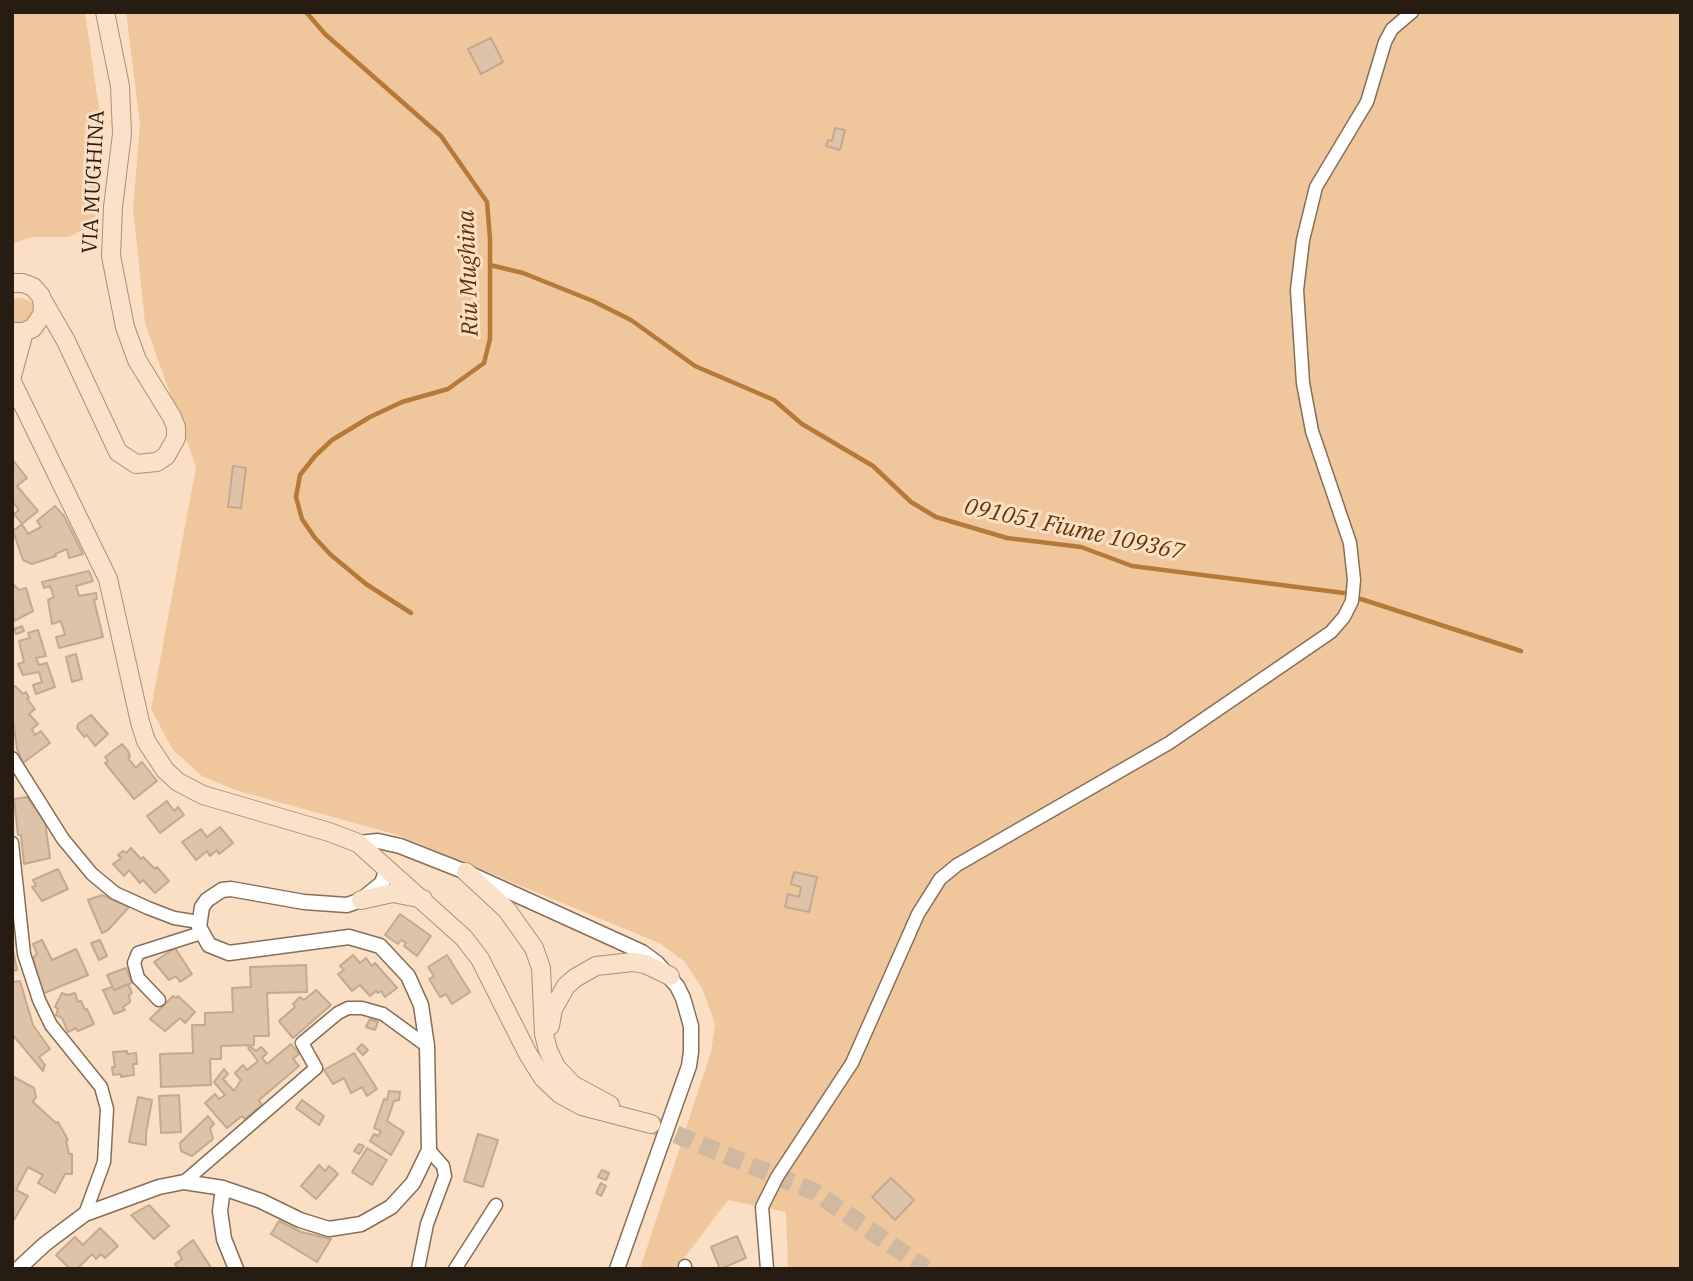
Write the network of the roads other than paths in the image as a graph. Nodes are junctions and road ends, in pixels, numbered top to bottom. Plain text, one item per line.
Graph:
1 (105, 12) edge
2 (1412, 12) edge
3 (16, 280) edge
4 (43, 301) junction
5 (24, 329) edge
6 (65, 341) junction
7 (12, 376) edge
8 (12, 382) edge
9 (12, 758) edge
10 (12, 843) edge
11 (358, 844) junction
12 (387, 867) junction
13 (466, 872) junction
14 (423, 899) junction
15 (361, 900) junction
16 (200, 928) junction
17 (670, 976) junction
18 (159, 1000) dead end
19 (427, 1046) junction
20 (556, 1068) junction
21 (429, 1150) junction
22 (184, 1182) junction
23 (223, 1188) junction
24 (496, 1205) dead end
25 (85, 1214) junction
26 (19, 1269) edge
27 (236, 1269) edge
28 (418, 1269) edge
29 (455, 1269) edge
30 (617, 1269) edge
31 (767, 1269) edge

1 - 6 main road, VIA MUGHINA
2 - 31 street
3 - 4 main road
4 - 5 main road
4 - 6 main road
5 - 6 main road
5 - 7 main road
8 - 11 main road
9 - 16 street
10 - 25 street
11 - 12 main road
11 - 13 street
12 - 14 main road
12 - 15 street
13 - 17 street
13 - 20 main road
14 - 15 main road
14 - 20 main road
15 - 16 street
16 - 18 street
16 - 19 street
17 - 20 main road
17 - 30 street
19 - 21 street
19 - 22 street
21 - 23 street
21 - 28 street
22 - 23 street
22 - 25 street
23 - 27 street
24 - 29 street
25 - 26 street

